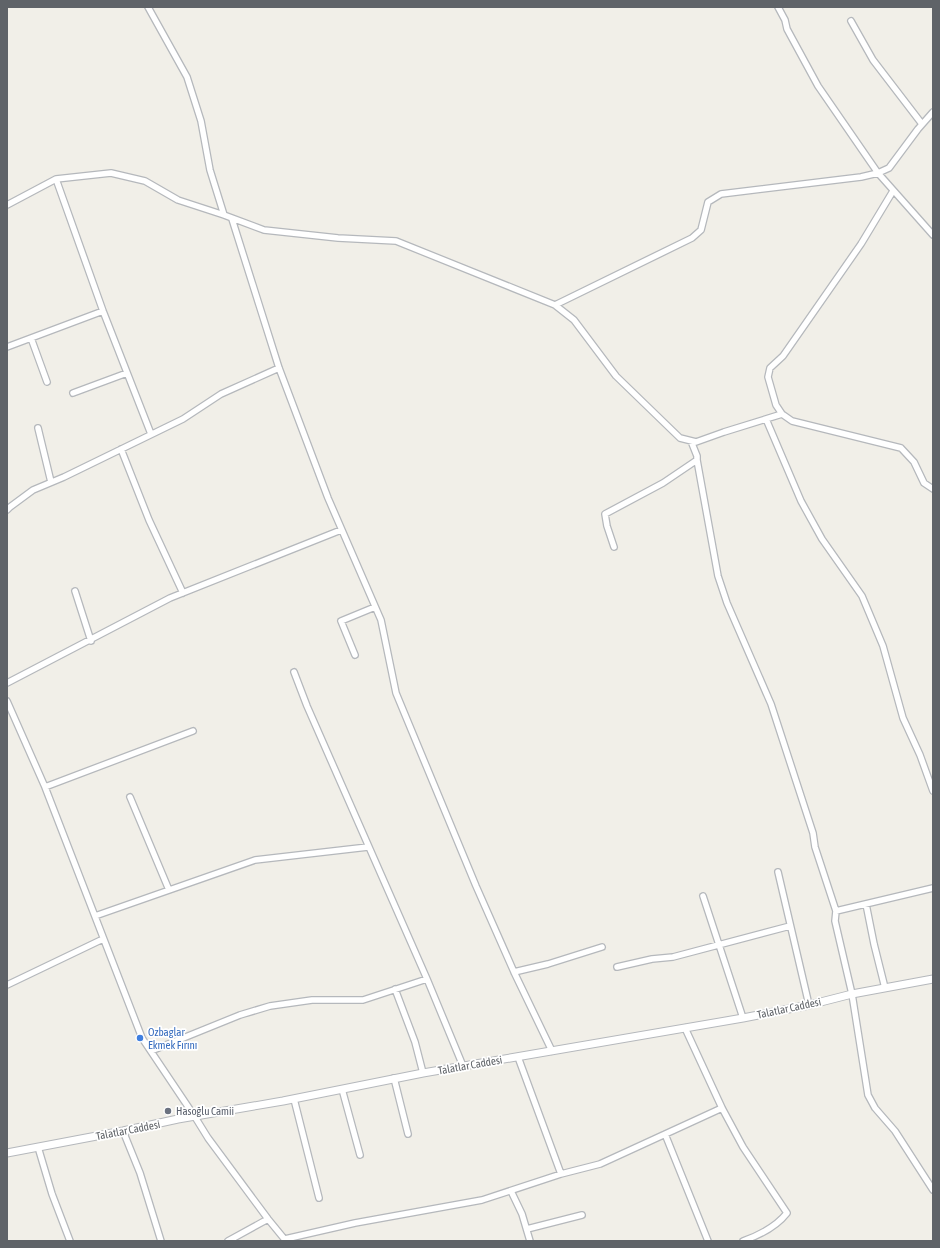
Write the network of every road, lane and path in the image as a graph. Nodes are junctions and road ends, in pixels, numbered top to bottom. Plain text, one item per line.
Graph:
1 (148, 7) edge
2 (778, 7) edge
3 (851, 21) dead end
4 (933, 112) edge
5 (922, 124) junction
6 (878, 173) junction
7 (56, 179) junction
8 (893, 191) junction
9 (7, 205) edge
10 (224, 215) junction
11 (232, 219) junction
12 (933, 235) edge
13 (555, 306) junction
14 (103, 310) junction
15 (31, 338) junction
16 (7, 348) edge
17 (279, 368) junction
18 (127, 373) junction
19 (47, 382) dead end
20 (73, 393) dead end
21 (782, 414) junction
22 (766, 418) junction
23 (38, 428) dead end
24 (151, 434) junction
25 (691, 441) junction
26 (121, 449) junction
27 (697, 460) junction
28 (51, 482) junction
29 (933, 489) edge
30 (7, 510) edge
31 (342, 530) junction
32 (614, 547) dead end
33 (74, 591) dead end
34 (182, 593) junction
35 (375, 607) junction
36 (91, 641) junction
37 (356, 655) dead end
38 (294, 672) dead end
39 (7, 684) edge
40 (7, 702) edge
41 (193, 731) dead end
42 (45, 787) junction
43 (933, 791) edge
44 (130, 797) dead end
45 (368, 847) junction
46 (778, 872) dead end
47 (933, 888) edge
48 (169, 890) junction
49 (703, 896) dead end
50 (866, 904) junction
51 (836, 911) junction
52 (95, 916) junction
53 (790, 926) junction
54 (103, 939) junction
55 (720, 946) junction
56 (602, 947) dead end
57 (617, 967) dead end
58 (514, 972) junction
59 (427, 979) junction
60 (933, 979) edge
61 (7, 985) edge
62 (885, 988) junction
63 (395, 989) junction
64 (852, 994) junction
65 (809, 1005) junction
66 (743, 1018) junction
67 (685, 1028) junction
68 (151, 1051) junction
69 (552, 1051) junction
70 (518, 1057) junction
71 (463, 1066) junction
72 (423, 1073) junction
73 (394, 1078) junction
74 (342, 1089) junction
75 (294, 1099) junction
76 (722, 1108) junction
77 (195, 1117) junction
78 (123, 1131) junction
79 (408, 1134) dead end
80 (665, 1134) junction
81 (38, 1147) junction
82 (7, 1153) edge
83 (360, 1155) dead end
84 (561, 1174) junction
85 (933, 1190) edge
86 (511, 1191) junction
87 (319, 1198) dead end
88 (582, 1215) dead end
89 (268, 1219) junction
90 (527, 1229) junction
91 (285, 1240) edge
92 (70, 1241) edge
93 (161, 1241) edge
94 (228, 1241) edge
95 (530, 1241) edge
96 (708, 1241) edge
97 (743, 1241) edge

1 - 10 street
2 - 6 street
3 - 5 street
4 - 5 street
5 - 6 street
6 - 8 street
6 - 13 street
7 - 9 street
7 - 10 street
7 - 14 street
8 - 12 street
8 - 21 street
10 - 11 street
11 - 13 street
11 - 17 street
13 - 25 street
14 - 15 street
14 - 18 street
15 - 16 street
15 - 19 street
17 - 24 street
17 - 31 street
18 - 20 street
18 - 24 street
21 - 22 street
21 - 29 street
22 - 25 street
22 - 43 street
23 - 28 street
24 - 26 street
25 - 27 street
26 - 28 street
26 - 34 street
27 - 32 street
27 - 51 street
28 - 30 street
31 - 34 street
31 - 35 street
33 - 36 street
34 - 36 street
35 - 37 street
35 - 58 street
36 - 39 street
38 - 45 street
40 - 42 street
41 - 42 street
42 - 52 street
44 - 48 street
45 - 48 street
45 - 59 street
46 - 53 street
47 - 50 street
48 - 52 street
49 - 55 street
50 - 51 street
50 - 62 street
51 - 64 street
52 - 54 street
53 - 55 street
53 - 65 street
54 - 61 street
54 - 68 street
55 - 57 street
55 - 66 street
56 - 58 street
58 - 69 street
59 - 63 street
59 - 71 street
60 - 62 street, Talatlar Caddesi
62 - 64 street, Talatlar Caddesi
63 - 68 street
63 - 72 street
64 - 65 street, Talatlar Caddesi
64 - 85 street
65 - 66 street, Talatlar Caddesi
66 - 67 street, Talatlar Caddesi
67 - 69 street, Talatlar Caddesi
67 - 76 street
68 - 77 street
69 - 70 street, Talatlar Caddesi
70 - 71 street, Talatlar Caddesi
70 - 84 street
71 - 72 street, Talatlar Caddesi
72 - 73 street, Talatlar Caddesi
73 - 74 street, Talatlar Caddesi
73 - 79 street
74 - 75 street, Talatlar Caddesi
74 - 83 street
75 - 77 street, Talatlar Caddesi
75 - 87 street
76 - 80 street
76 - 97 street
77 - 78 street, Talatlar Caddesi
77 - 89 street
78 - 81 street, Talatlar Caddesi
78 - 93 street
80 - 84 street
80 - 96 street
81 - 82 street, Talatlar Caddesi
81 - 92 street
84 - 86 street
86 - 90 street
86 - 91 street
88 - 90 street
89 - 91 street
89 - 94 street
90 - 95 street

